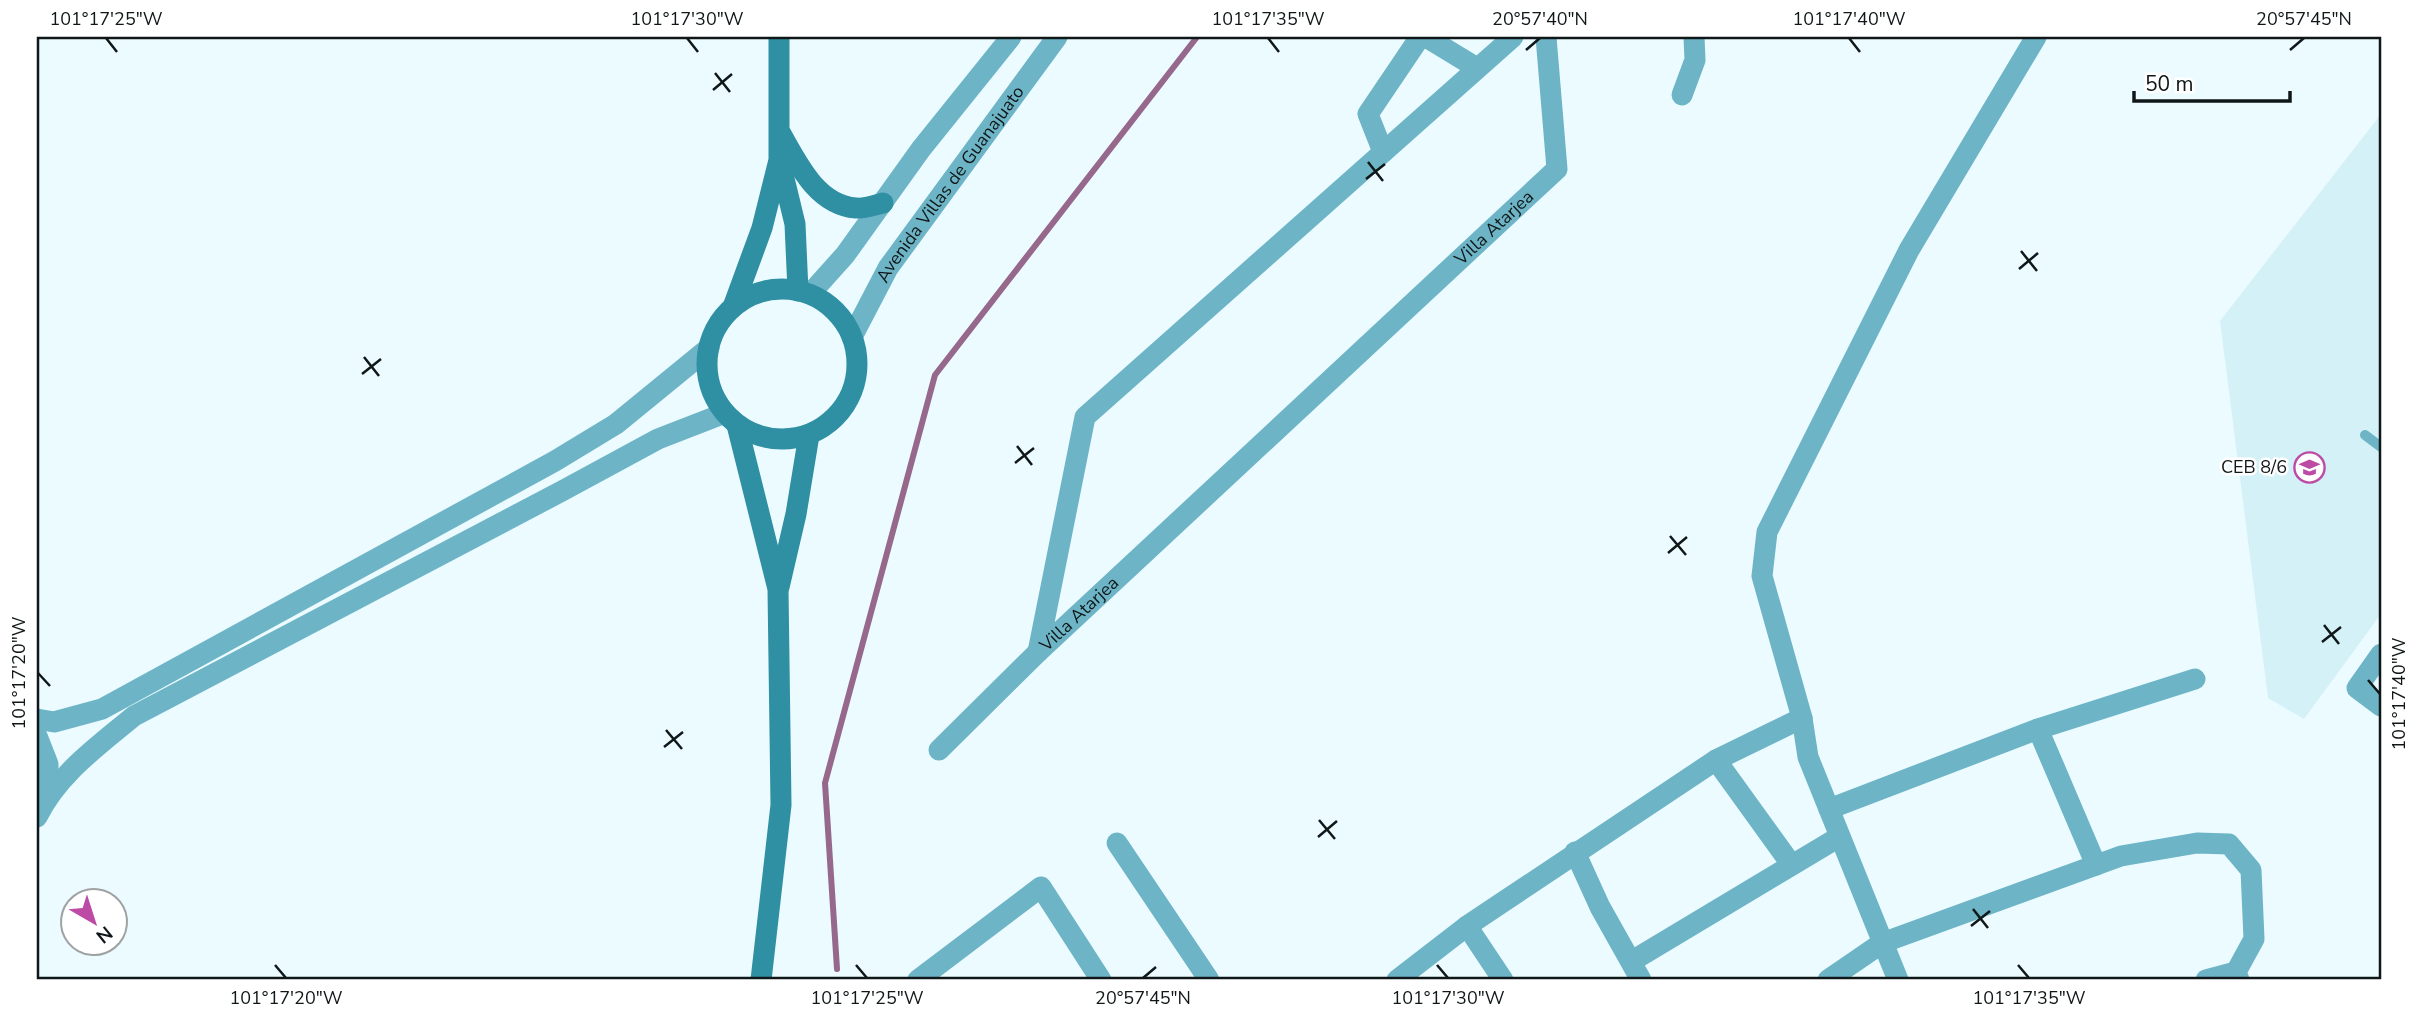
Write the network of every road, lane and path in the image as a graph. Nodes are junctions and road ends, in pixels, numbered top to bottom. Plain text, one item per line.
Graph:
1 (779, 37) edge
2 (1011, 37) edge
3 (1057, 37) edge
4 (1420, 37) edge
5 (1426, 37) edge
6 (1513, 37) edge
7 (1546, 37) edge
8 (1694, 37) edge
9 (2036, 37) edge
10 (1477, 68) junction
11 (1682, 95) dead end
12 (780, 132) junction
13 (1383, 152) junction
14 (779, 160) junction
15 (883, 203) junction
16 (804, 293) junction
17 (733, 307) junction
18 (852, 337) junction
19 (709, 348) junction
20 (731, 419) junction
21 (809, 435) junction
22 (2365, 435) dead end
23 (2381, 447) edge
24 (778, 589) junction
25 (1038, 652) junction
26 (2381, 654) edge
27 (2195, 679) dead end
28 (2381, 706) edge
29 (1802, 718) junction
30 (37, 719) edge
31 (2038, 729) junction
32 (37, 736) edge
33 (939, 750) dead end
34 (1716, 760) junction
35 (48, 795) junction
36 (1829, 809) junction
37 (37, 817) edge
38 (1839, 837) junction
39 (1117, 843) dead end
40 (1575, 852) junction
41 (1791, 864) junction
42 (2096, 865) junction
43 (1467, 926) junction
44 (1882, 943) junction
45 (1636, 971) edge
46 (939, 974) edge
47 (2237, 976) edge
48 (761, 980) edge
49 (918, 980) edge
50 (1101, 980) edge
51 (1209, 980) edge
52 (1397, 980) edge
53 (1503, 980) edge
54 (1828, 980) edge
55 (1898, 980) edge
56 (2206, 980) edge

1 - 12 street
2 - 15 street
3 - 18 street, Avenida Villas de Guanajuato
4 - 13 street
5 - 10 street
6 - 10 street, Villa Atarjea
7 - 25 street, Villa Atarjea
8 - 11 street
9 - 29 street
10 - 13 street, Villa Atarjea
12 - 14 street
12 - 15 street
13 - 25 street, Villa Atarjea
14 - 16 street
14 - 17 street
15 - 16 street
16 - 17 street
16 - 18 street
17 - 19 street
18 - 21 street
19 - 20 street
19 - 30 street
20 - 21 street
20 - 24 street
20 - 35 street
21 - 24 street
22 - 23 lane
24 - 48 street
25 - 33 street
26 - 28 street
27 - 31 street
29 - 34 street
29 - 36 street
31 - 36 street
31 - 42 street
32 - 35 street
34 - 40 street
34 - 41 street
35 - 37 street
36 - 38 street
38 - 41 street
38 - 44 street
39 - 51 street
40 - 43 street
40 - 45 street
41 - 45 street
42 - 44 street
42 - 47 street
43 - 52 street
43 - 53 street
44 - 54 street
44 - 55 street
46 - 49 street
46 - 50 street
47 - 56 street

